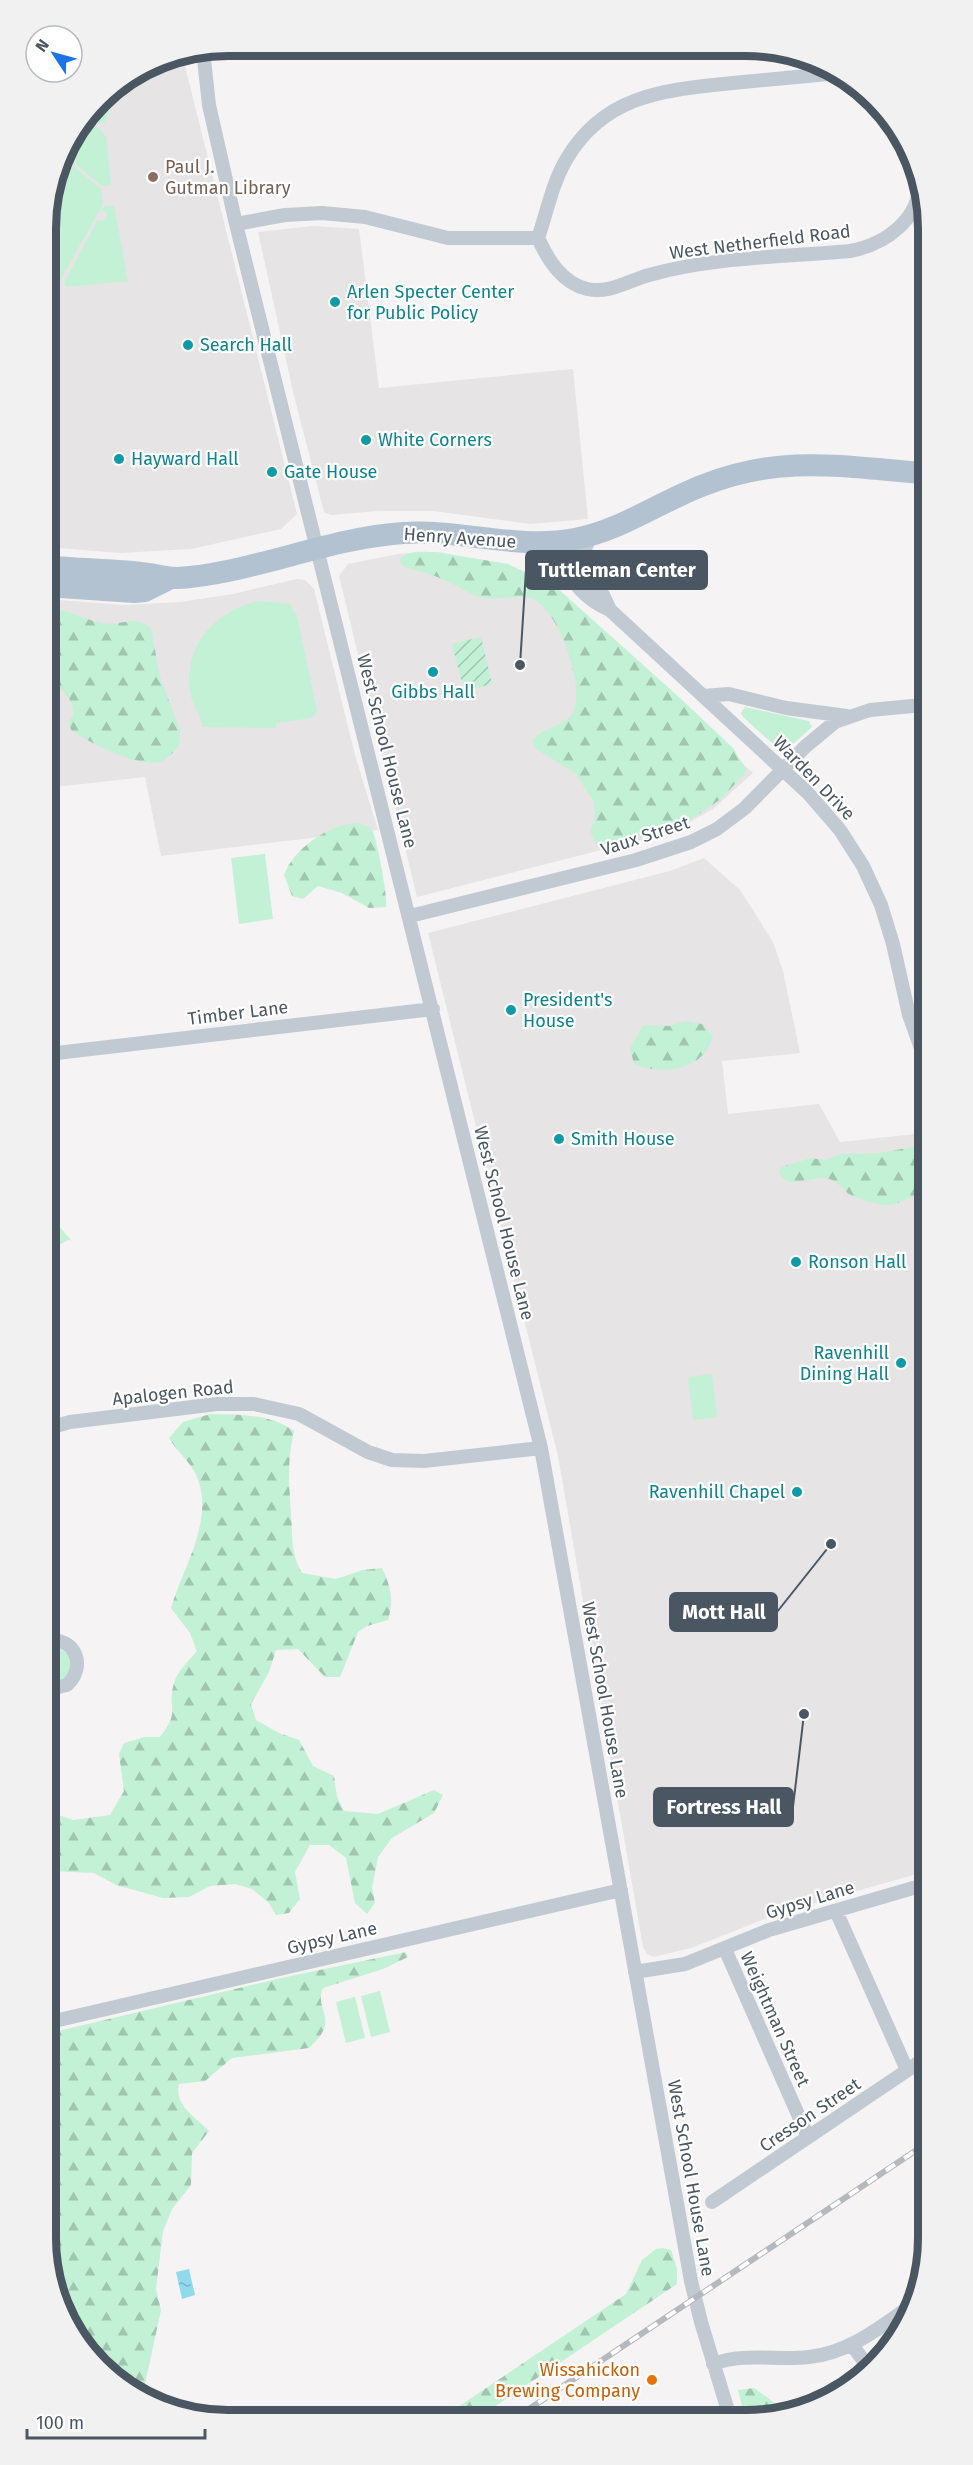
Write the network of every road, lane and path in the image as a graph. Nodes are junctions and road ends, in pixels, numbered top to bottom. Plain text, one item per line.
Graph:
1 (204, 58) edge
2 (823, 74) edge
3 (916, 204) edge
4 (236, 224) junction
5 (538, 238) junction
6 (918, 473) edge
7 (591, 535) junction
8 (547, 543) junction
9 (318, 549) junction
10 (56, 567) edge
11 (167, 579) junction
12 (56, 587) edge
13 (610, 610) junction
14 (703, 696) junction
15 (918, 705) edge
16 (849, 716) junction
17 (783, 770) junction
18 (410, 916) junction
19 (433, 1009) junction
20 (918, 1039) edge
21 (56, 1053) edge
22 (56, 1426) edge
23 (541, 1448) junction
24 (56, 1641) edge
25 (56, 1688) edge
26 (917, 1887) edge
27 (621, 1890) junction
28 (836, 1911) junction
29 (725, 1949) junction
30 (635, 1972) junction
31 (56, 2021) edge
32 (917, 2063) edge
33 (907, 2070) junction
34 (808, 2137) junction
35 (712, 2202) dead end
36 (898, 2314) edge
37 (852, 2345) junction
38 (864, 2361) edge
39 (713, 2364) junction
40 (728, 2410) edge

1 - 4 street, West School House Lane
2 - 5 street
3 - 5 street, West Netherfield Road
4 - 5 street
4 - 9 street, West School House Lane
6 - 7 main road, Henry Avenue
7 - 8 main road, Henry Avenue
7 - 13 street, Warden Drive
8 - 9 main road, Henry Avenue
8 - 13 street, Warden Drive
9 - 11 main road, Henry Avenue
9 - 18 street, West School House Lane
10 - 11 main road, Henry Avenue
11 - 12 main road, Henry Avenue
13 - 14 street, Warden Drive
14 - 16 street
14 - 17 street, Warden Drive
15 - 16 street, Vaux Street
16 - 17 street, Vaux Street
17 - 18 street, Vaux Street
17 - 20 street, Warden Drive
18 - 19 street, West School House Lane
19 - 21 street, Timber Lane
19 - 23 street, West School House Lane
22 - 23 street, Apalogen Road
23 - 27 street, West School House Lane
24 - 25 street
26 - 28 street, Gypsy Lane
27 - 30 street, West School House Lane
27 - 31 street, Gypsy Lane
28 - 29 street, Gypsy Lane
28 - 33 street
29 - 30 street, Gypsy Lane
29 - 34 street, Weightman Street
30 - 39 street, West School House Lane
32 - 33 street, Cresson Street
33 - 34 street, Cresson Street
34 - 35 street, Cresson Street
36 - 37 street
37 - 38 street
37 - 39 street
39 - 40 street, West School House Lane

